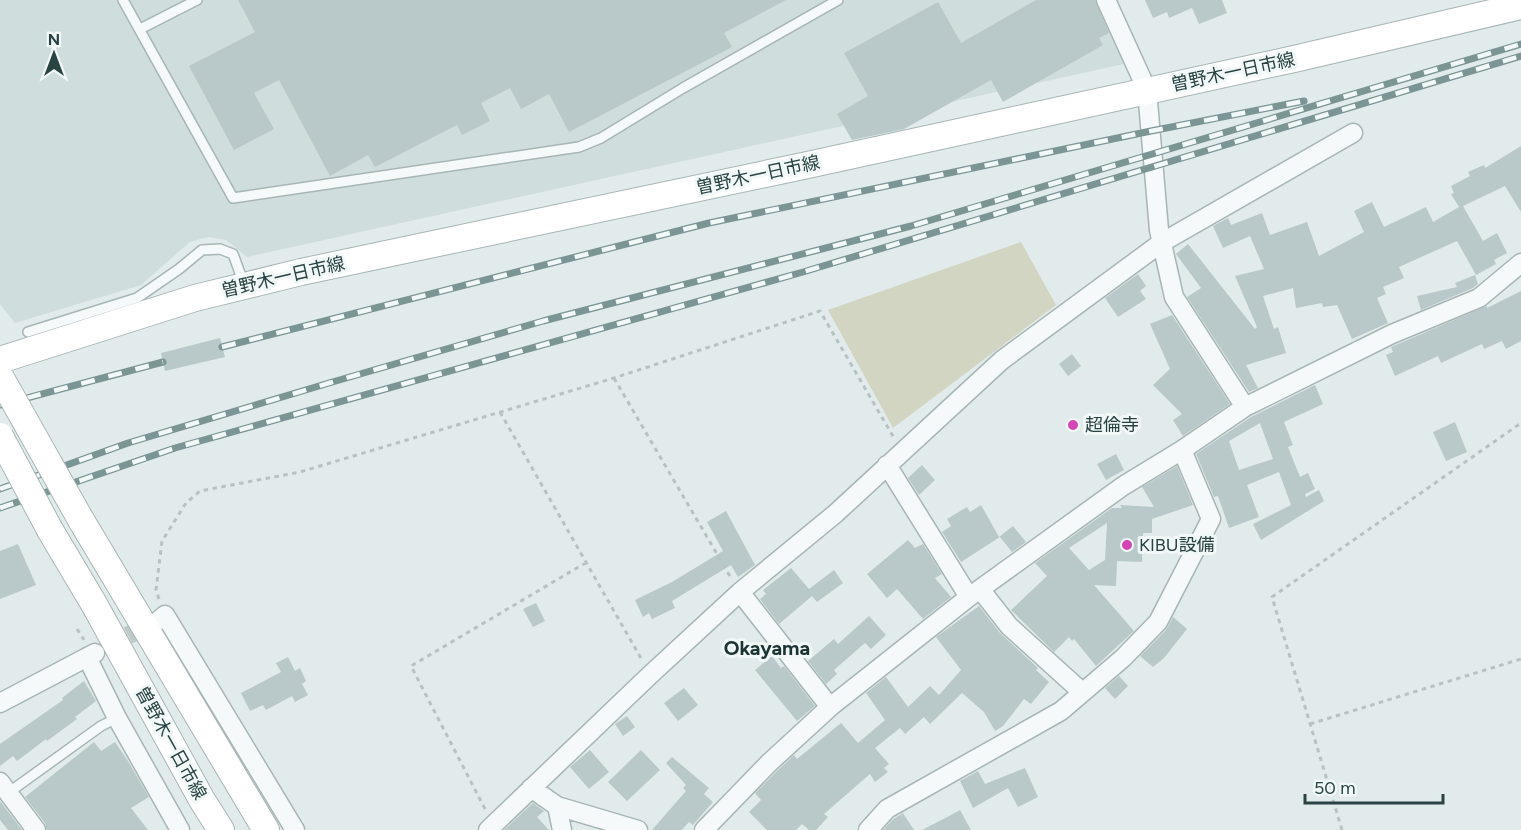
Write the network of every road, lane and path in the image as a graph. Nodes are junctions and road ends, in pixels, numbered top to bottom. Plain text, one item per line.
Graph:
1 (123, 0) edge
2 (196, 0) edge
3 (838, 0) edge
4 (1106, 0) edge
5 (1521, 6) edge
6 (140, 29) junction
7 (1147, 90) junction
8 (1353, 133) dead end
9 (1161, 243) junction
10 (1521, 263) edge
11 (245, 286) junction
12 (28, 332) dead end
13 (0, 371) edge
14 (614, 378) junction
15 (1245, 407) junction
16 (500, 412) junction
17 (1521, 423) edge
18 (0, 436) edge
19 (1182, 450) junction
20 (902, 451) junction
21 (887, 465) junction
22 (587, 562) junction
23 (740, 592) junction
24 (974, 593) junction
25 (162, 617) joint
26 (1521, 659) edge
27 (650, 675) junction
28 (1082, 692) junction
29 (0, 703) edge
30 (830, 707) junction
31 (117, 718) junction
32 (1310, 724) junction
33 (4, 787) edge
34 (531, 788) junction
35 (557, 806) junction
36 (491, 828) edge
37 (712, 828) edge
38 (36, 830) edge
39 (180, 830) edge
40 (221, 830) edge
41 (266, 830) edge
42 (295, 830) edge
43 (562, 830) edge
44 (638, 830) edge
45 (868, 830) edge
46 (1342, 830) edge

1 - 6 lane
2 - 6 lane
3 - 6 lane
4 - 7 street
5 - 7 main road, 曽野木一日市線
7 - 9 street
7 - 11 main road, 曽野木一日市線
8 - 9 street
9 - 15 street
9 - 20 street
10 - 15 street
11 - 12 lane
11 - 13 main road, 曽野木一日市線
13 - 41 main road, 曽野木一日市線, bridge
14 - 16 path
14 - 20 path
14 - 23 path
15 - 19 street
16 - 22 path
16 - 25 path
17 - 32 path
18 - 40 main road, 曽野木一日市線, bridge
19 - 24 street
19 - 28 street
20 - 21 street
21 - 23 street
21 - 24 street
22 - 27 path
22 - 36 path
23 - 27 street
23 - 30 street
24 - 28 street
24 - 30 street
25 - 42 street
26 - 32 path
27 - 34 street
28 - 45 street
29 - 31 street
30 - 37 street
31 - 33 lane
31 - 39 street
32 - 46 path
33 - 38 street
34 - 35 street
34 - 36 street
35 - 43 street
35 - 44 street

